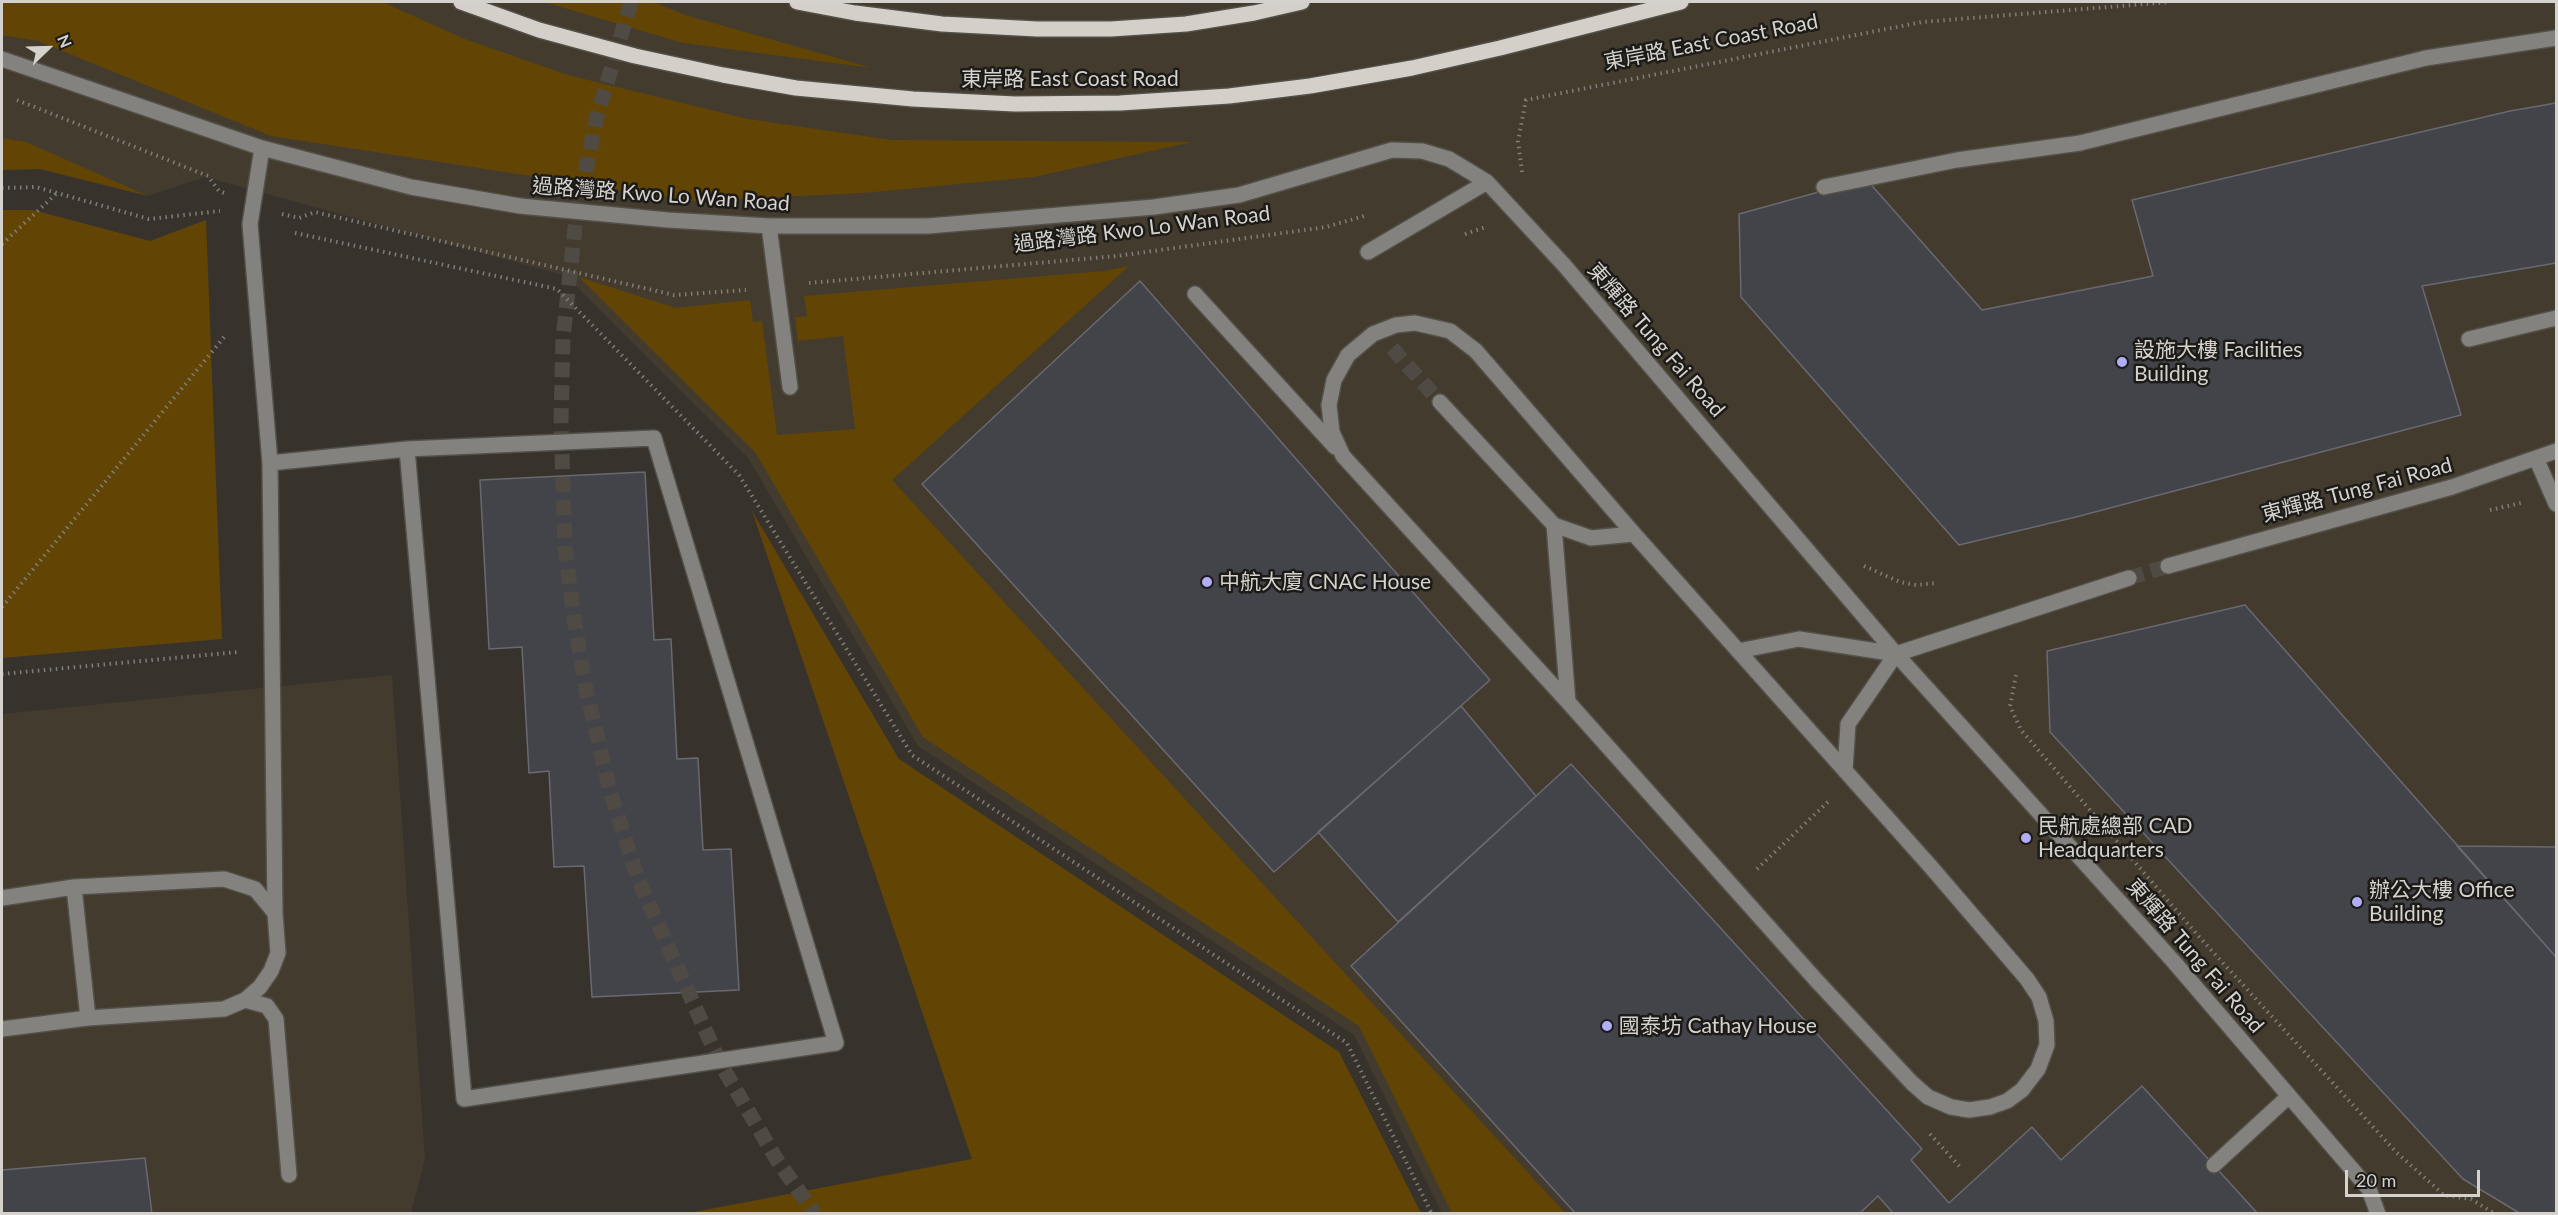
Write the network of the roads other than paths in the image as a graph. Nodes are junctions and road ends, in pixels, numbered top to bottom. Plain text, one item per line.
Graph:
1 (461, 2) edge
2 (797, 2) edge
3 (1302, 2) edge
4 (1681, 2) edge
5 (2556, 38) edge
6 (2, 59) edge
7 (262, 148) junction
8 (1332, 167) joint
9 (1487, 182) junction
10 (1824, 187) dead end
11 (769, 226) junction
12 (1368, 252) dead end
13 (1194, 294) dead end
14 (2556, 318) edge
15 (2469, 339) dead end
16 (790, 387) dead end
17 (1440, 402) tunnel mouth
18 (407, 449) junction
19 (2556, 451) edge
20 (1343, 456) junction
21 (2536, 458) junction
22 (270, 464) junction
23 (2556, 504) edge
24 (1554, 525) junction
25 (1634, 534) junction
26 (2168, 566) tunnel mouth
27 (2129, 578) tunnel mouth
28 (1738, 651) junction
29 (1896, 654) junction
30 (1568, 702) junction
31 (1849, 775) junction
32 (74, 887) junction
33 (2, 898) edge
34 (275, 914) junction
35 (245, 1000) junction
36 (88, 1018) junction
37 (2, 1029) edge
38 (2289, 1096) junction
39 (2214, 1165) dead end
40 (290, 1175) dead end
41 (2378, 1214) edge

1 - 4 main road, 東岸路 East Coast Road
2 - 3 main road
5 - 10 street
6 - 7 street, 過路灣路 Kwo Lo Wan Road
7 - 11 street, 過路灣路 Kwo Lo Wan Road
7 - 22 street
8 - 9 street, 東輝路 Tung Fai Road
8 - 11 street, 過路灣路 Kwo Lo Wan Road
9 - 12 street
9 - 29 street, 東輝路 Tung Fai Road
11 - 16 street
13 - 20 street
14 - 15 street
17 - 24 street
18 - 18 street
18 - 22 street
19 - 21 street, 東輝路 Tung Fai Road
20 - 25 street
20 - 30 street
21 - 23 street
21 - 26 street, 東輝路 Tung Fai Road
22 - 34 street
24 - 25 street
24 - 30 street
25 - 28 street
27 - 29 street
28 - 29 street
28 - 31 street
29 - 31 street
29 - 38 street, 東輝路 Tung Fai Road
30 - 31 street
32 - 33 street
32 - 34 street
32 - 36 street
34 - 35 street
35 - 36 street
35 - 40 street
36 - 37 street
38 - 39 street
38 - 41 street, 東輝路 Tung Fai Road

